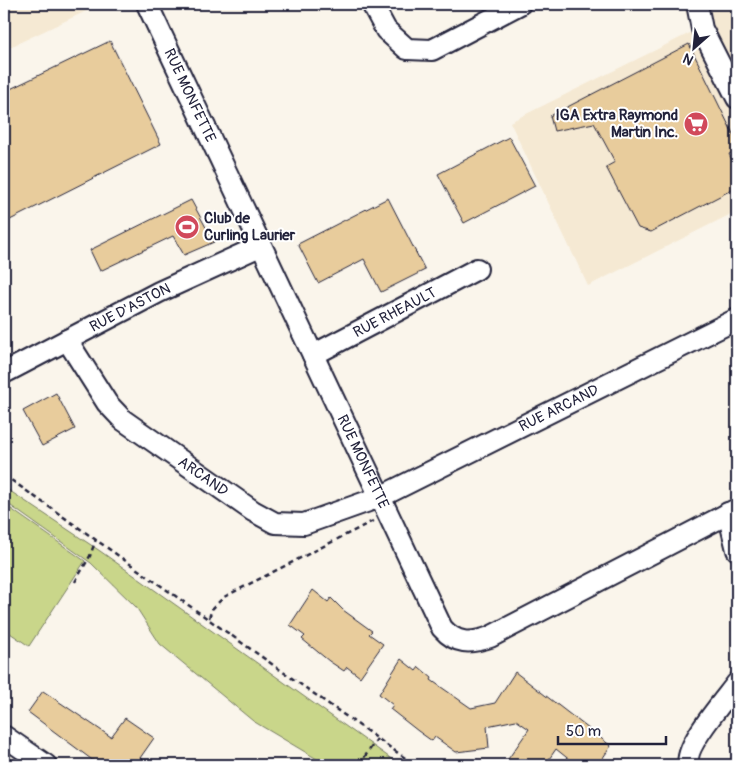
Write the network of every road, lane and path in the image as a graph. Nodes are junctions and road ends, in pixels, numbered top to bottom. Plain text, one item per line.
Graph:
1 (147, 4) edge
2 (372, 4) edge
3 (520, 4) edge
4 (697, 4) edge
5 (737, 98) edge
6 (260, 246) junction
7 (477, 270) dead end
8 (737, 319) edge
9 (67, 340) junction
10 (313, 355) junction
11 (4, 373) edge
12 (4, 476) edge
13 (380, 496) junction
14 (732, 511) edge
15 (96, 539) junction
16 (737, 550) edge
17 (75, 582) dead end
18 (209, 618) junction
19 (737, 683) edge
20 (4, 736) edge
21 (377, 739) junction
22 (46, 765) edge
23 (359, 765) edge
24 (416, 765) edge
25 (689, 765) edge

1 - 6 street, RUE MONFETTE
2 - 3 street
4 - 5 street
6 - 9 street, RUE D'ASTON
6 - 10 street, RUE MONFETTE
7 - 10 street, RUE RHEAULT
8 - 13 street, RUE ARCAND
9 - 11 street, RUE D'ASTON
9 - 13 street, ARCAND
10 - 13 street, RUE MONFETTE
12 - 15 path
13 - 14 street, RUE MONFETTE
13 - 18 path
14 - 16 street
15 - 17 path
15 - 18 path
18 - 21 path
19 - 25 street
20 - 22 street
21 - 23 path
21 - 24 path

